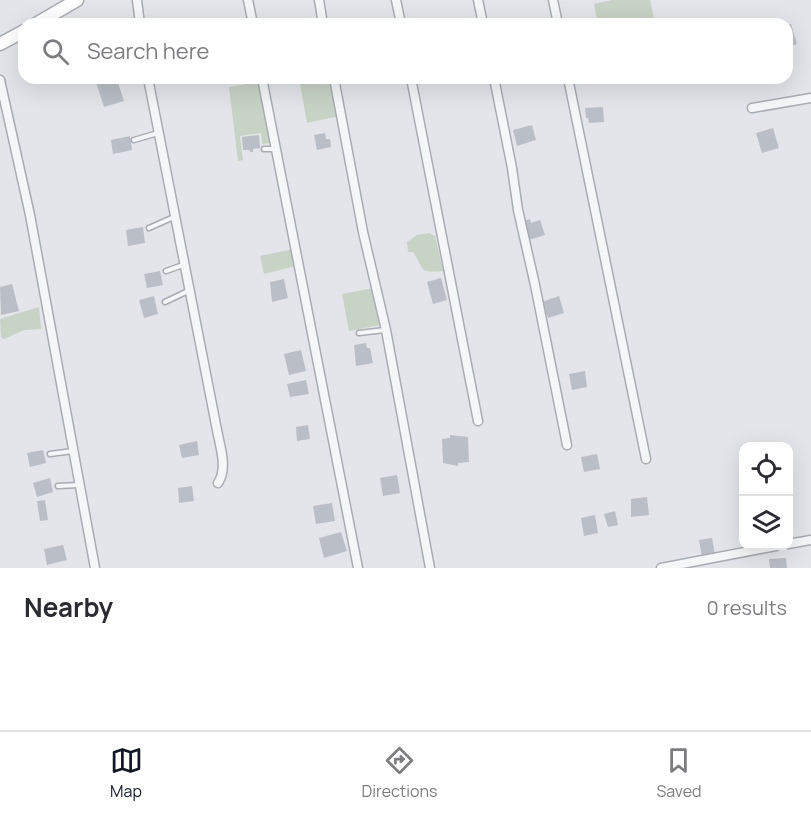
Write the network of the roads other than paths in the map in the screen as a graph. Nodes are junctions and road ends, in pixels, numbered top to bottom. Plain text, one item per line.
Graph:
1 (77, 0) edge
2 (137, 0) edge
3 (248, 0) edge
4 (318, 0) edge
5 (396, 0) edge
6 (478, 0) edge
7 (553, 0) edge
8 (46, 18) edge
9 (139, 18) edge
10 (252, 18) edge
11 (322, 18) edge
12 (399, 18) edge
13 (482, 18) edge
14 (557, 18) edge
15 (18, 34) edge
16 (0, 44) edge
17 (0, 80) edge
18 (149, 84) edge
19 (263, 84) edge
20 (335, 84) edge
21 (412, 84) edge
22 (495, 84) edge
23 (569, 84) edge
24 (811, 98) edge
25 (752, 108) dead end
26 (158, 133) junction
27 (134, 140) dead end
28 (275, 148) junction
29 (264, 149) dead end
30 (174, 217) junction
31 (149, 228) dead end
32 (183, 264) junction
33 (166, 271) dead end
34 (189, 290) junction
35 (165, 302) dead end
36 (386, 330) junction
37 (359, 333) dead end
38 (478, 421) dead end
39 (567, 445) dead end
40 (74, 451) junction
41 (50, 454) dead end
42 (646, 459) dead end
43 (218, 483) dead end
44 (80, 485) junction
45 (58, 486) dead end
46 (811, 540) edge
47 (793, 543) edge
48 (755, 550) edge
49 (95, 568) edge
50 (358, 568) edge
51 (430, 568) edge
52 (661, 568) edge

1 - 8 street
2 - 9 street
3 - 10 street
4 - 11 street
5 - 12 street
6 - 13 street
7 - 14 street
15 - 16 street
17 - 40 street
18 - 26 street
19 - 28 street
20 - 36 street
21 - 38 street
22 - 39 street
23 - 42 street
24 - 25 street
26 - 27 lane
26 - 30 street
28 - 29 lane
28 - 50 street
30 - 31 lane
30 - 32 street
32 - 33 lane
32 - 34 street
34 - 35 lane
34 - 43 street
36 - 37 lane
36 - 51 street
40 - 41 lane
40 - 44 street
44 - 45 lane
44 - 49 street
46 - 47 street
48 - 52 street

